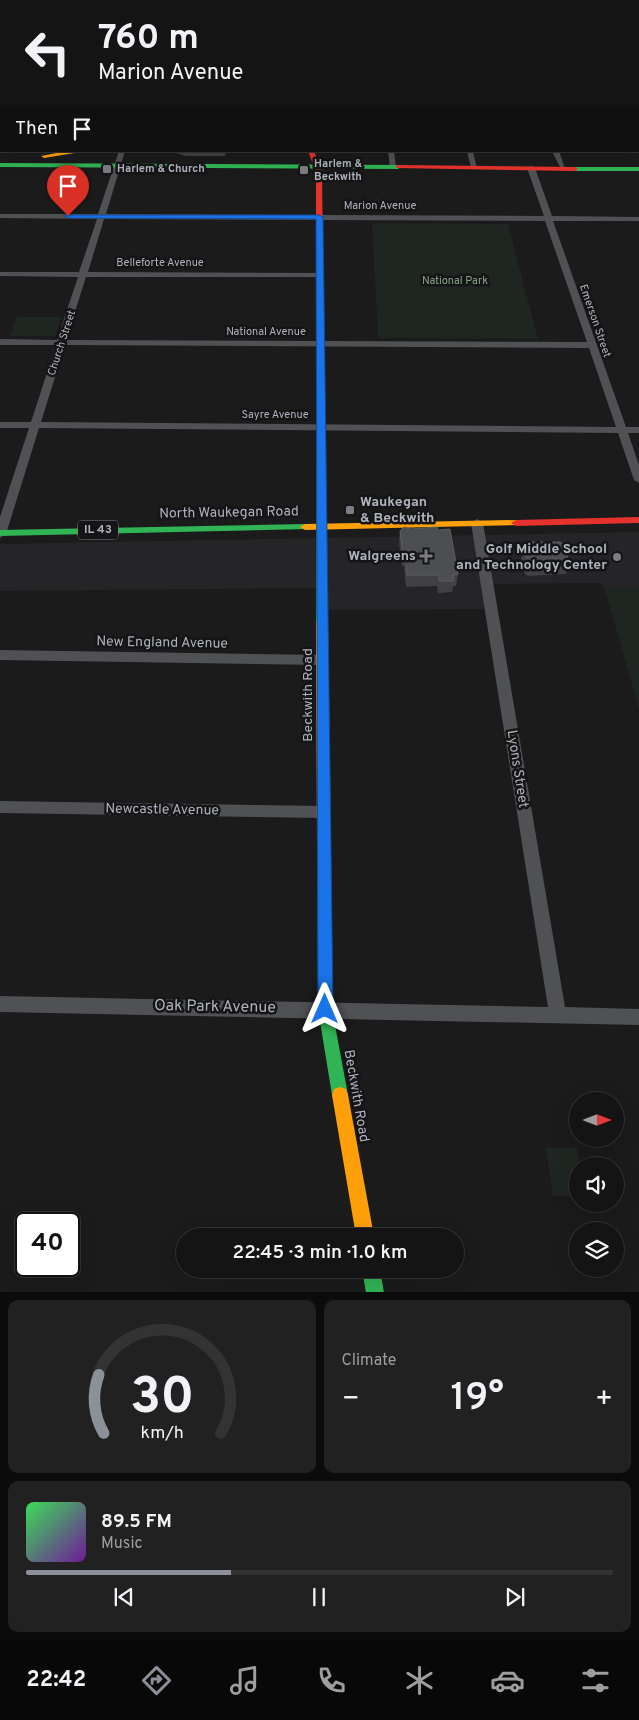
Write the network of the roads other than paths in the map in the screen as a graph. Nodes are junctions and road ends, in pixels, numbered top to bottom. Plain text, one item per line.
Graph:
1 (76, 152) edge
2 (122, 152) edge
3 (311, 152) edge
4 (391, 152) edge
5 (470, 152) edge
6 (555, 152) edge
7 (0, 161) edge
8 (0, 165) edge
9 (119, 166) junction
10 (317, 167) junction
11 (394, 167) junction
12 (475, 168) junction
13 (531, 168) junction
14 (563, 168) junction
15 (639, 168) edge
16 (0, 216) edge
17 (102, 216) junction
18 (319, 217) junction
19 (548, 218) junction
20 (636, 219) edge
21 (639, 229) edge
22 (0, 274) edge
23 (84, 274) junction
24 (320, 275) junction
25 (0, 342) edge
26 (62, 343) junction
27 (320, 344) junction
28 (591, 345) junction
29 (0, 425) edge
30 (35, 425) junction
31 (321, 428) junction
32 (622, 430) junction
33 (639, 430) edge
34 (639, 480) edge
35 (639, 520) edge
36 (477, 523) junction
37 (322, 526) junction
38 (0, 533) edge
39 (0, 655) edge
40 (323, 660) junction
41 (0, 808) edge
42 (324, 812) junction
43 (0, 1004) edge
44 (325, 1009) junction
45 (558, 1015) junction
46 (639, 1017) edge
47 (364, 1228) edge
48 (373, 1278) edge
49 (375, 1292) edge

1 - 7 main road
2 - 9 street, Church Street
3 - 10 main road, Beckwith Road
4 - 11 street
5 - 12 street
6 - 14 street
8 - 9 main road
9 - 10 main road
9 - 17 street, Church Street
10 - 11 main road
10 - 18 main road, Beckwith Road
11 - 12 main road
12 - 13 main road
13 - 14 main road
13 - 19 street, Emerson Street
14 - 15 main road
16 - 17 street, Marion Avenue
17 - 18 street, Marion Avenue
17 - 23 street, Church Street
18 - 19 street, Marion Avenue
18 - 24 main road, Beckwith Road
19 - 20 street, Marion Avenue
19 - 28 street, Emerson Street
20 - 21 street
22 - 23 street, Belleforte Avenue
23 - 24 street, Belleforte Avenue
23 - 26 street, Church Street
24 - 27 main road, Beckwith Road
25 - 26 street, National Avenue
26 - 27 street, National Avenue
26 - 30 street, Church Street
27 - 28 street, National Avenue
27 - 31 main road, Beckwith Road
28 - 32 street, Emerson Street
29 - 30 street, Sayre Avenue
30 - 31 street, Sayre Avenue
30 - 38 street, Church Street
31 - 32 street, Sayre Avenue
31 - 37 main road, Beckwith Road
32 - 33 street, Sayre Avenue
32 - 34 street, Emerson Street
35 - 36 main road, North Waukegan Road / IL 43
36 - 37 main road, North Waukegan Road / IL 43
36 - 45 street, Lyons Street
37 - 38 main road, North Waukegan Road / IL 43
37 - 40 main road, Beckwith Road
39 - 40 street, New England Avenue
40 - 42 main road, Beckwith Road
41 - 42 street, Newcastle Avenue
42 - 44 main road, Beckwith Road
43 - 44 street, Oak Park Avenue
44 - 45 street, Oak Park Avenue
44 - 47 main road, Beckwith Road
45 - 46 street, Oak Park Avenue
48 - 49 main road

